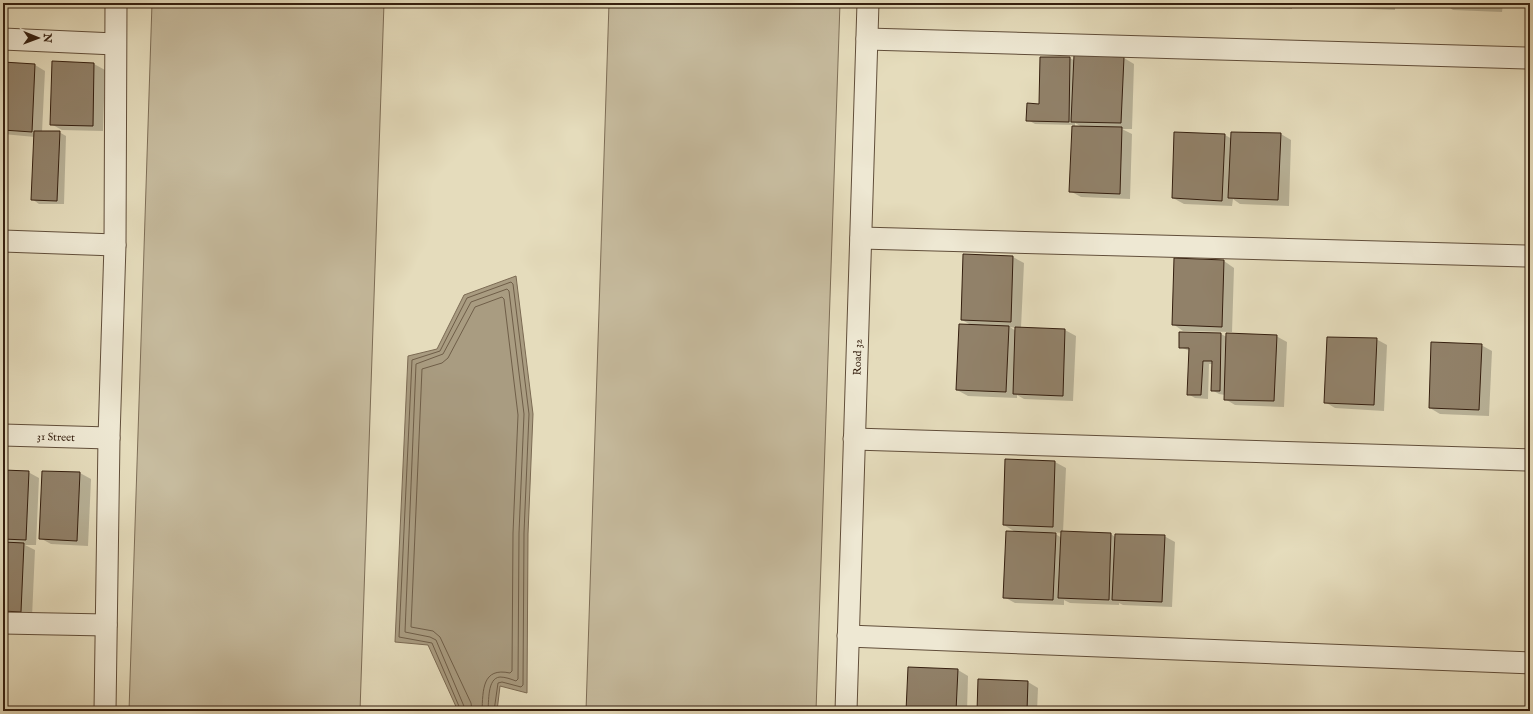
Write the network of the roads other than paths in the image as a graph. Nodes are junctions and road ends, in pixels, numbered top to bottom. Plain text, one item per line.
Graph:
1 (116, 3) edge
2 (868, 3) edge
3 (3, 39) edge
4 (867, 39) junction
5 (115, 44) junction
6 (1530, 58) edge
7 (861, 238) junction
8 (3, 241) edge
9 (115, 245) junction
10 (1530, 256) edge
11 (3, 435) edge
12 (108, 438) junction
13 (854, 439) junction
14 (1530, 460) edge
15 (3, 623) edge
16 (106, 625) junction
17 (848, 636) junction
18 (1530, 663) edge
19 (105, 711) edge
20 (846, 711) edge

1 - 5 street
2 - 4 street, Road 32
3 - 5 street
4 - 6 street
4 - 7 street, Road 32
5 - 9 street
7 - 10 street
7 - 13 street, Road 32
8 - 9 street
9 - 12 street
11 - 12 street, 31 Street
12 - 16 street
13 - 14 street
13 - 17 street, Road 32
15 - 16 street
16 - 19 street
17 - 18 street
17 - 20 street, Road 32

